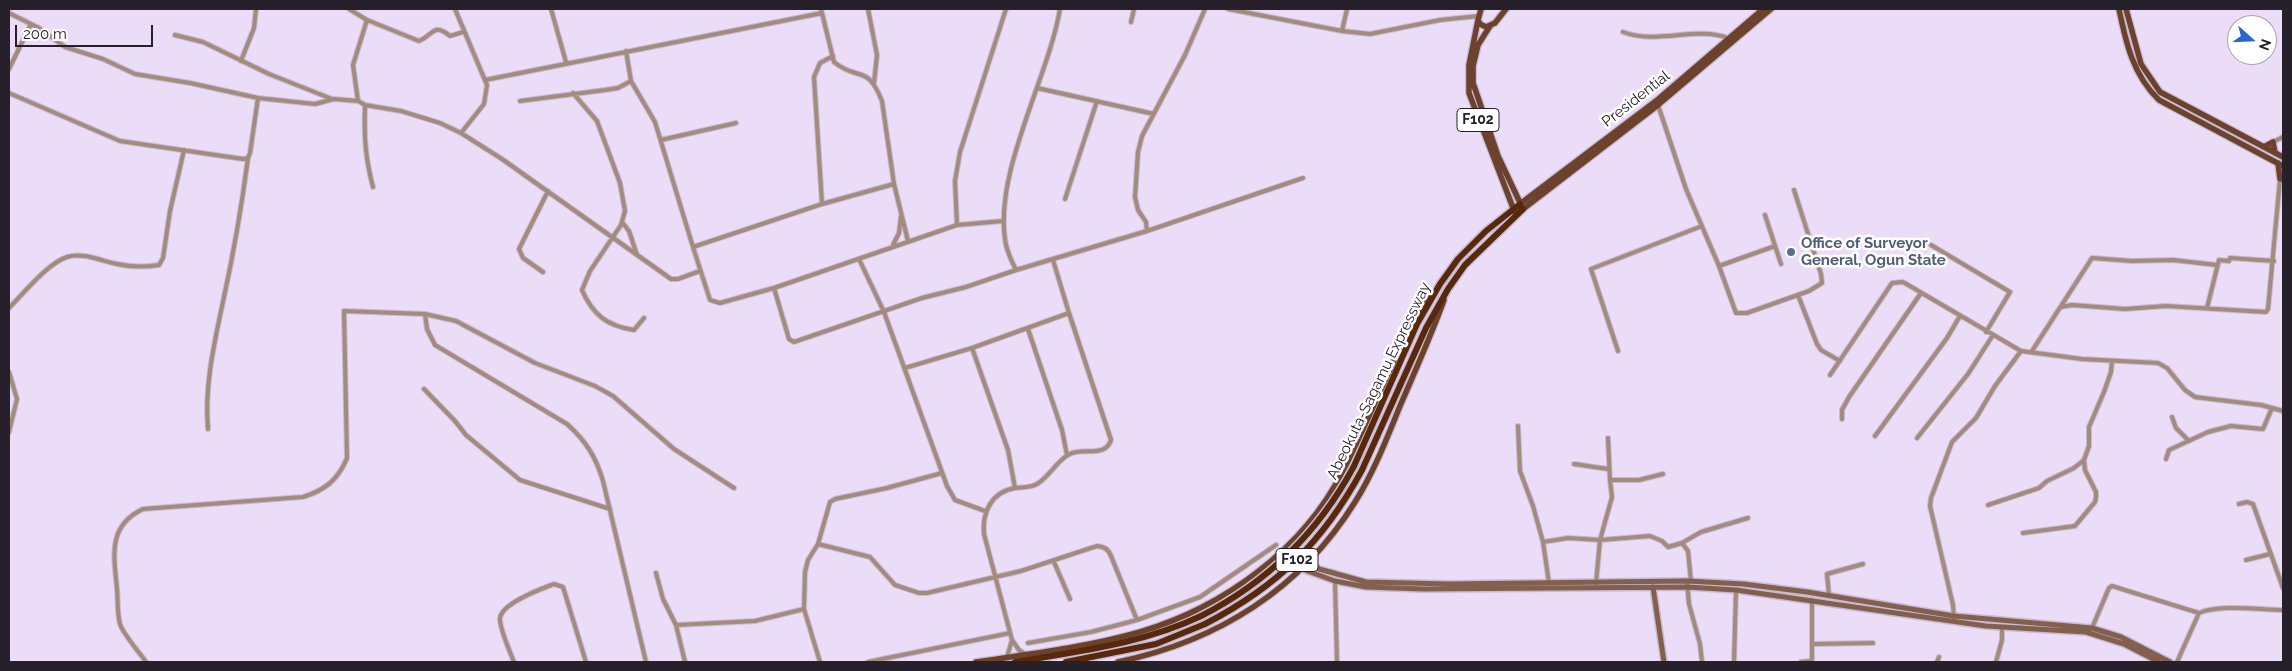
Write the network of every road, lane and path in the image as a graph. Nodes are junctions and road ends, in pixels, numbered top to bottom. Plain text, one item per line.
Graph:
1 (256, 9) edge
2 (349, 9) edge
3 (455, 9) edge
4 (551, 9) edge
5 (868, 9) edge
6 (1006, 9) edge
7 (1060, 9) edge
8 (1134, 9) edge
9 (1205, 9) edge
10 (1228, 9) edge
11 (1347, 9) edge
12 (1482, 9) edge
13 (1506, 9) edge
14 (1763, 9) edge
15 (1771, 9) edge
16 (2119, 9) edge
17 (2126, 9) edge
18 (821, 11) edge
19 (9, 13) edge
20 (1478, 18) junction
21 (368, 20) junction
22 (1131, 22) dead end
23 (31, 24) junction
24 (1490, 26) junction
25 (1342, 31) junction
26 (463, 32) junction
27 (1623, 32) dead end
28 (175, 35) dead end
29 (1728, 38) junction
30 (626, 51) junction
31 (832, 56) junction
32 (241, 61) junction
33 (566, 62) junction
34 (9, 69) edge
35 (485, 80) junction
36 (631, 81) junction
37 (874, 83) junction
38 (1037, 88) junction
39 (9, 93) edge
40 (573, 93) junction
41 (258, 98) junction
42 (334, 99) junction
43 (358, 101) junction
44 (520, 101) dead end
45 (1097, 101) junction
46 (1657, 103) junction
47 (366, 105) junction
48 (1154, 114) junction
49 (736, 123) dead end
50 (461, 133) junction
51 (2283, 137) edge
52 (661, 140) junction
53 (2273, 142) junction
54 (2264, 147) junction
55 (184, 150) junction
56 (2275, 153) junction
57 (2283, 157) edge
58 (248, 158) junction
59 (2281, 164) edge
60 (2282, 177) edge
61 (1303, 178) dead end
62 (894, 184) junction
63 (373, 187) dead end
64 (548, 190) junction
65 (1794, 190) dead end
66 (1065, 199) dead end
67 (822, 204) junction
68 (1522, 206) junction
69 (901, 209) junction
70 (1514, 212) junction
71 (1766, 215) dead end
72 (1004, 221) junction
73 (622, 222) junction
74 (957, 225) junction
75 (1702, 226) junction
76 (1147, 231) junction
77 (613, 238) junction
78 (908, 241) junction
79 (1931, 245) dead end
80 (893, 246) junction
81 (1775, 246) junction
82 (693, 247) junction
83 (637, 255) junction
84 (858, 260) junction
85 (1053, 260) junction
86 (2274, 261) junction
87 (1782, 264) dead end
88 (2217, 265) junction
89 (1719, 266) junction
90 (1016, 270) junction
91 (700, 271) junction
92 (543, 272) dead end
93 (1440, 284) junction
94 (774, 288) junction
95 (1448, 289) junction
96 (1921, 293) junction
97 (1798, 295) junction
98 (2060, 307) junction
99 (9, 308) edge
100 (2206, 308) junction
101 (884, 312) junction
102 (425, 314) junction
103 (1069, 314) junction
104 (1960, 316) junction
105 (644, 318) dead end
106 (1028, 329) junction
107 (1986, 332) junction
108 (1993, 335) junction
109 (972, 348) junction
110 (1618, 351) dead end
111 (2021, 351) junction
112 (2032, 351) junction
113 (1840, 360) junction
114 (2112, 361) junction
115 (905, 368) junction
116 (9, 372) edge
117 (1830, 375) dead end
118 (424, 390) dead end
119 (2272, 408) junction
120 (2283, 411) edge
121 (2172, 417) dead end
122 (1842, 419) dead end
123 (1518, 426) dead end
124 (208, 430) dead end
125 (9, 432) edge
126 (1875, 436) dead end
127 (1608, 438) dead end
128 (1917, 438) dead end
129 (2189, 441) junction
130 (1067, 455) junction
131 (2166, 459) dead end
132 (2084, 460) junction
133 (1574, 464) dead end
134 (1608, 469) junction
135 (942, 473) junction
136 (1663, 474) dead end
137 (1610, 480) junction
138 (734, 488) dead end
139 (1015, 488) junction
140 (2240, 504) dead end
141 (1988, 505) dead end
142 (610, 509) junction
143 (985, 511) junction
144 (1748, 518) dead end
145 (2023, 533) dead end
146 (1600, 540) junction
147 (1543, 542) junction
148 (818, 544) junction
149 (1290, 544) junction
150 (1682, 544) junction
151 (1276, 545) dead end
152 (1283, 551) junction
153 (2270, 554) junction
154 (2246, 560) dead end
155 (1054, 562) junction
156 (1309, 562) junction
157 (1864, 564) dead end
158 (1302, 569) junction
159 (656, 573) dead end
160 (995, 578) junction
161 (1335, 581) junction
162 (1653, 582) junction
163 (1549, 583) junction
164 (1596, 583) junction
165 (1688, 583) junction
166 (1654, 588) junction
167 (2283, 588) edge
168 (1736, 590) junction
169 (1829, 595) junction
170 (1070, 599) dead end
171 (1812, 600) junction
172 (804, 610) junction
173 (2283, 610) edge
174 (2199, 613) junction
175 (1954, 619) junction
176 (1137, 620) junction
177 (676, 625) junction
178 (2002, 627) junction
179 (2092, 628) junction
180 (1010, 633) junction
181 (1012, 640) junction
182 (1028, 643) dead end
183 (1873, 643) dead end
184 (1813, 644) junction
185 (1025, 654) junction
186 (1938, 657) dead end
187 (1007, 658) junction
188 (146, 662) edge
189 (514, 662) edge
190 (586, 662) edge
191 (646, 662) edge
192 (686, 662) edge
193 (820, 662) edge
194 (868, 662) edge
195 (976, 662) edge
196 (1015, 662) edge
197 (1066, 662) edge
198 (1118, 662) edge
199 (1337, 662) edge
200 (1664, 662) edge
201 (1702, 662) edge
202 (1734, 662) edge
203 (1801, 662) edge
204 (1937, 662) edge
205 (1996, 662) edge
206 (2158, 662) edge
207 (2170, 662) edge
208 (2177, 662) edge

1 - 32 street
2 - 21 street
3 - 26 street
4 - 33 street
5 - 37 street
6 - 74 street
7 - 38 street
8 - 22 street
9 - 48 street
10 - 25 street
11 - 25 street
12 - 20 main road, F102
13 - 24 main road, F102
14 - 29 main road, Presidential
15 - 46 main road
16 - 59 main road
17 - 54 main road
18 - 30 street
18 - 31 street
19 - 23 street
20 - 24 main road
20 - 25 street
20 - 70 main road, F102
21 - 26 street
21 - 43 street
23 - 34 street
23 - 41 street
24 - 68 main road, F102
26 - 35 street
27 - 29 street
28 - 32 street
29 - 46 main road, Presidential
30 - 33 street
30 - 36 street
31 - 37 street
31 - 67 street
32 - 42 street
33 - 35 street
35 - 50 street
36 - 40 street
36 - 52 street
37 - 62 street
38 - 45 street
38 - 72 street
39 - 55 street
40 - 44 street
40 - 73 street
41 - 42 street
41 - 58 street
42 - 43 street
43 - 47 street
45 - 48 street
45 - 66 street
46 - 68 main road
46 - 75 street
47 - 50 street
47 - 63 street
48 - 76 street
49 - 52 street
50 - 64 street
51 - 53 street
52 - 82 street
53 - 54 main road
53 - 56 main road
54 - 56 main road
55 - 58 street
55 - 99 street
56 - 57 main road
58 - 124 street
59 - 60 main road
60 - 86 street
61 - 76 street
62 - 67 street
62 - 69 street
64 - 77 street
64 - 92 street
65 - 97 street
67 - 82 street
68 - 70 highway, Abeokuta-Sagamu Expressway / F102
69 - 78 street
69 - 80 street
70 - 93 highway, Abeokuta-Sagamu Expressway / F102
70 - 95 highway, Abeokuta-Sagamu Expressway / F102
71 - 81 street
72 - 74 street
72 - 90 street
73 - 77 street
73 - 83 street
74 - 78 street
75 - 89 street
75 - 110 street
76 - 85 street
77 - 83 street
77 - 105 street
78 - 80 street
79 - 107 street
80 - 84 street
81 - 87 street
81 - 89 street
82 - 91 street
83 - 91 street
84 - 94 street
84 - 101 street
85 - 90 street
85 - 103 street
86 - 88 street
86 - 100 street
88 - 98 street
88 - 100 street
89 - 97 street
90 - 101 street
91 - 94 street
93 - 149 main road
93 - 196 highway, Abeokuta-Sagamu Expressway / F102, bridge
94 - 101 street
95 - 156 main road
95 - 197 highway, Abeokuta-Sagamu Expressway / F102, bridge
96 - 104 street
96 - 113 street
96 - 122 street
97 - 113 street
98 - 100 street
98 - 112 street
101 - 115 street
102 - 138 street
102 - 142 street
102 - 188 street
103 - 106 street
103 - 130 street
104 - 107 street
104 - 126 street
106 - 109 street
106 - 130 street
107 - 108 street
108 - 111 street
108 - 128 street
109 - 115 street
109 - 139 street
111 - 112 street
111 - 175 street
112 - 114 street
113 - 117 street
114 - 119 street
114 - 132 street
115 - 135 street
116 - 125 street
118 - 142 street
119 - 120 street
119 - 129 street
121 - 129 street
123 - 147 street
127 - 134 street
129 - 131 street
130 - 139 street
132 - 141 street
132 - 145 street
133 - 134 street
134 - 137 street
135 - 143 street
135 - 148 street
136 - 137 street
137 - 146 street
139 - 143 street
140 - 153 street
142 - 191 street
143 - 160 street
144 - 150 street
146 - 147 street
146 - 150 street
146 - 164 street
147 - 163 street
148 - 160 street
148 - 172 street
149 - 152 main road
149 - 156 main road
150 - 165 street
151 - 176 street
152 - 158 main road
152 - 185 main road
153 - 154 street
153 - 167 street
155 - 160 street
155 - 170 street
155 - 176 street
156 - 158 main road
156 - 163 main road
157 - 169 street
158 - 161 main road
158 - 198 main road
159 - 177 street
160 - 180 street
161 - 166 main road
161 - 199 street
162 - 164 main road
162 - 165 main road
162 - 166 main road
163 - 164 main road
165 - 166 main road
165 - 168 main road
165 - 169 main road
165 - 201 street
166 - 200 main road
168 - 171 main road
168 - 202 street
169 - 175 main road
171 - 175 main road
171 - 184 street
172 - 177 street
172 - 193 street
173 - 174 street
174 - 179 street
174 - 208 street
175 - 178 main road
175 - 179 main road
176 - 182 street
177 - 192 street
178 - 205 street
178 - 206 main road
179 - 207 main road
180 - 181 street
180 - 194 street
181 - 185 street
181 - 187 street
183 - 184 street
184 - 203 street
185 - 187 main road
186 - 204 street
187 - 195 main road
189 - 190 street

